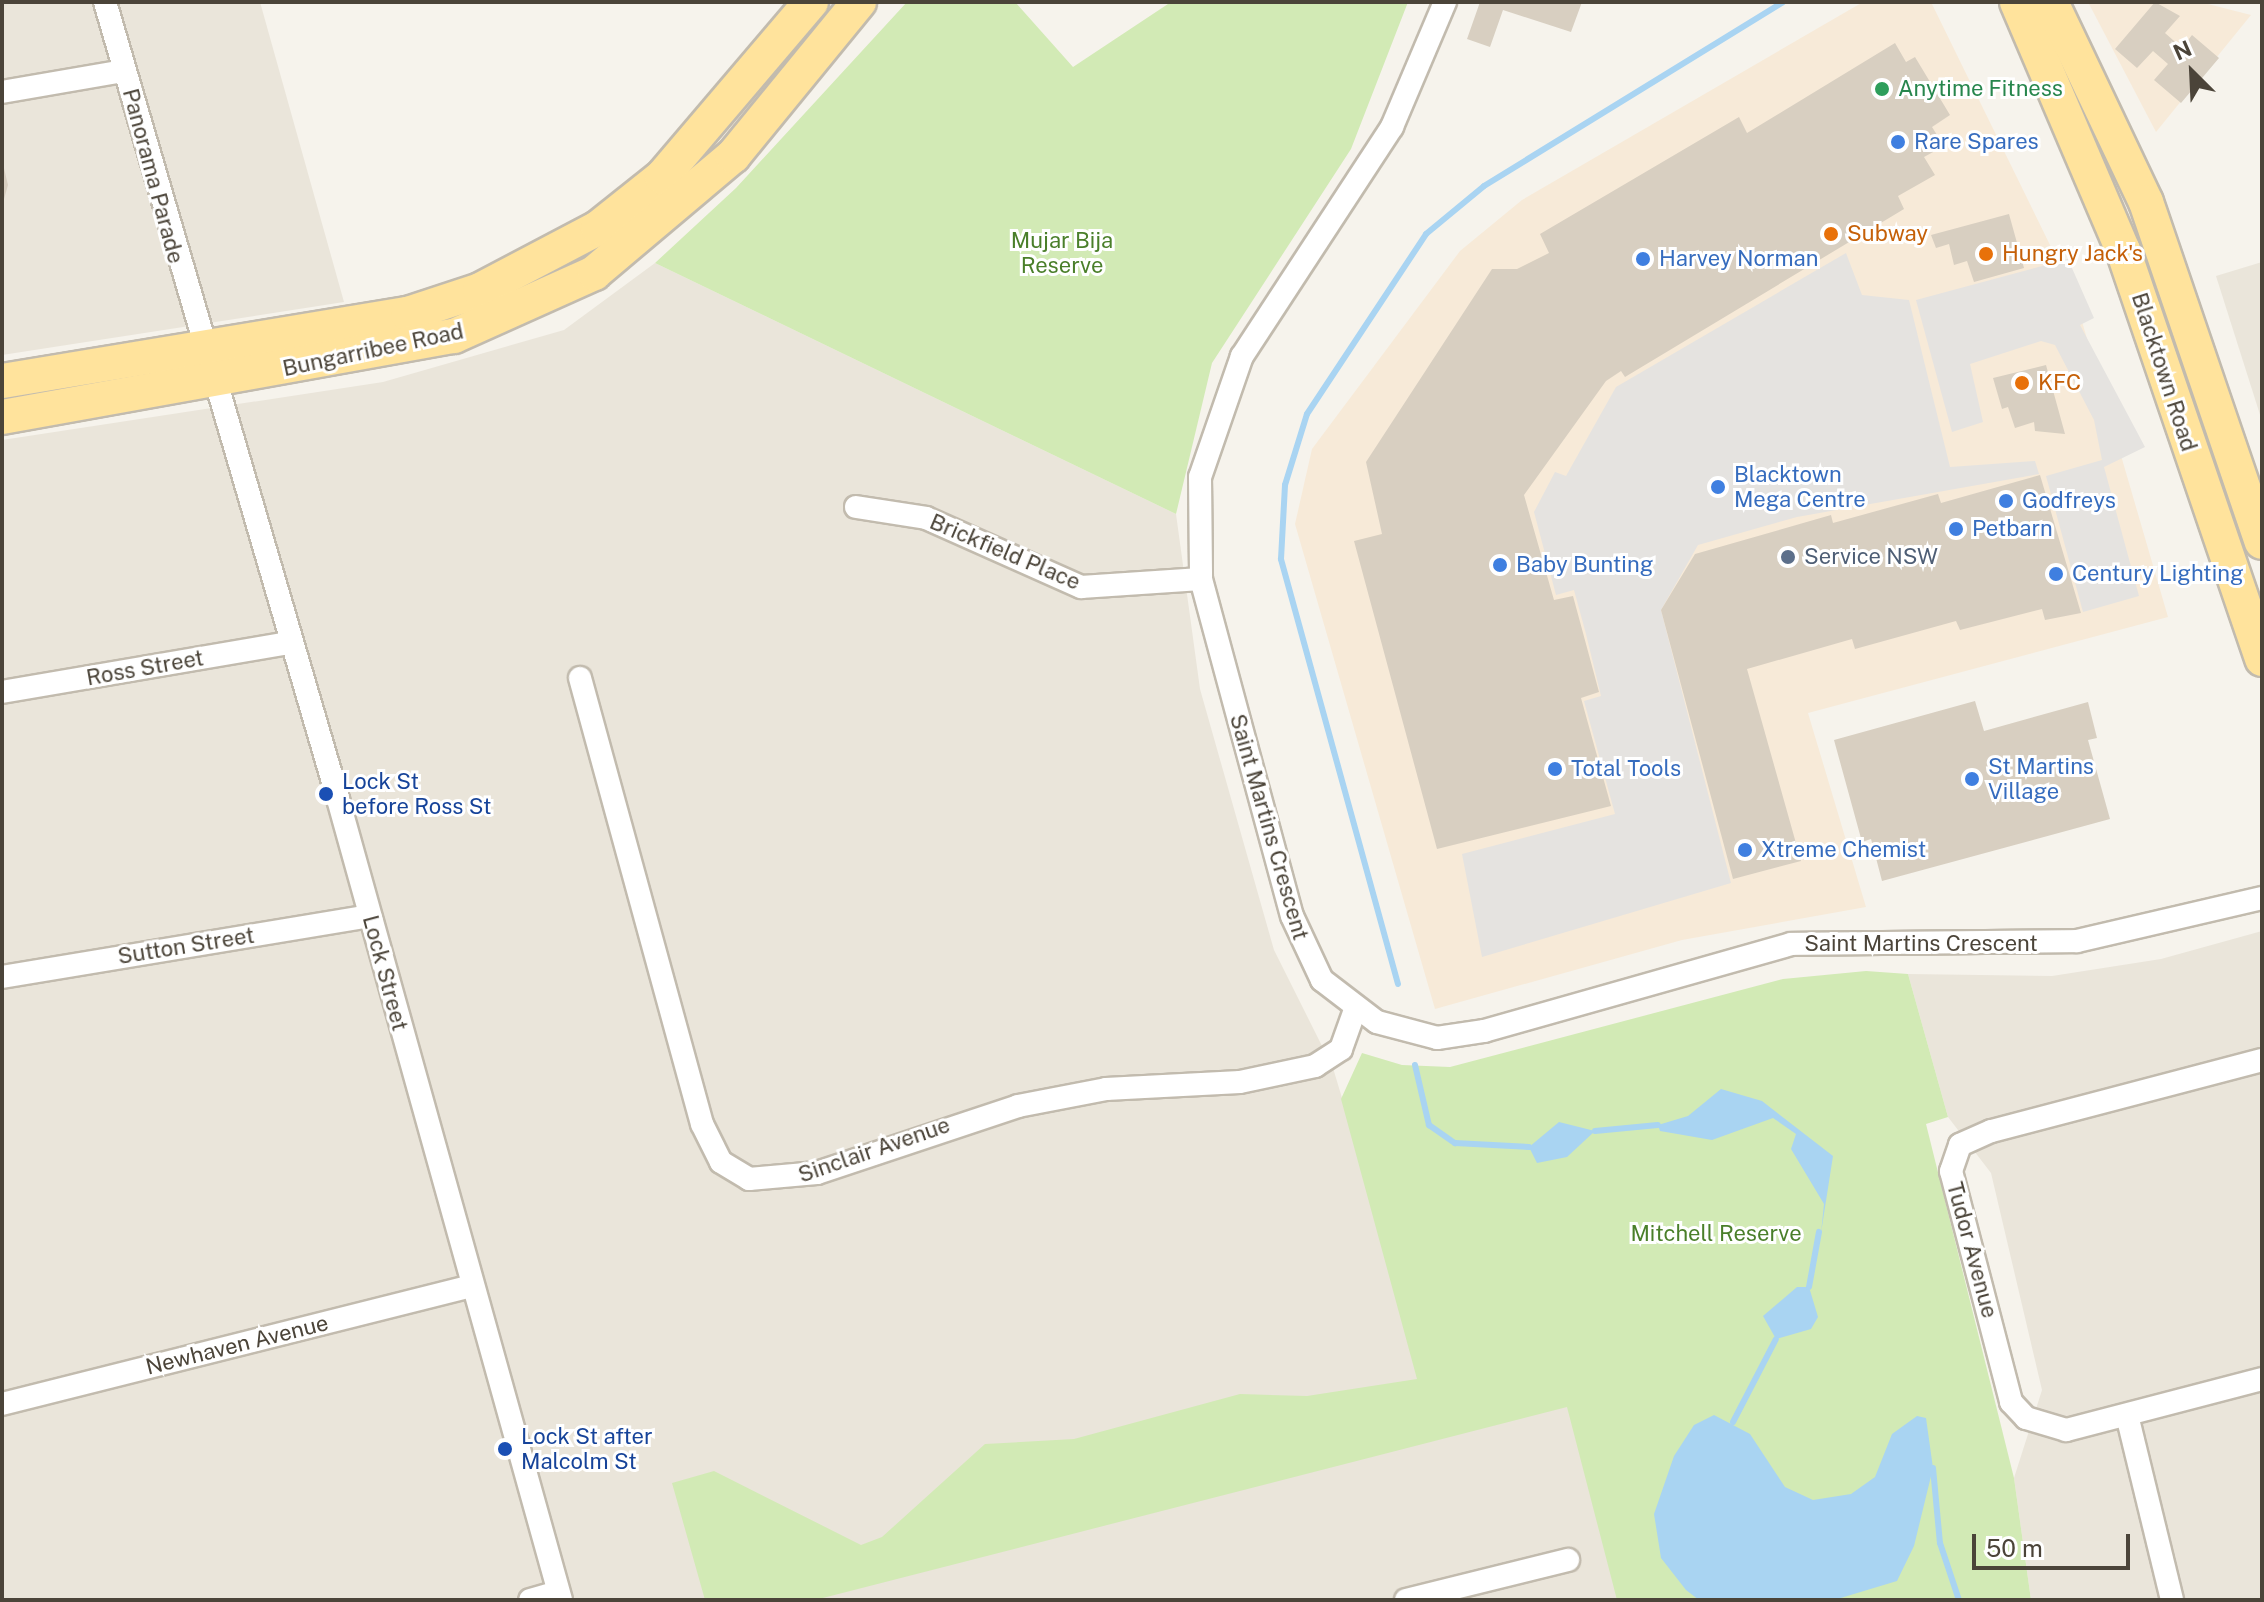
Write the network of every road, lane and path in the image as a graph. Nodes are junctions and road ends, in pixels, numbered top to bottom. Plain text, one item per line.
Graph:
1 (105, 2) edge
2 (811, 2) edge
3 (859, 2) edge
4 (1445, 2) edge
5 (1994, 2) edge
6 (2017, 2) edge
7 (2051, 2) edge
8 (124, 71) junction
9 (2, 92) edge
10 (2065, 109) junction
11 (202, 349) junction
12 (2, 381) edge
13 (213, 381) junction
14 (2, 417) edge
15 (856, 507) dead end
16 (2262, 542) edge
17 (1201, 579) junction
18 (289, 643) junction
19 (2262, 659) edge
20 (580, 678) dead end
21 (2, 692) edge
22 (2262, 898) edge
23 (369, 916) junction
24 (2, 977) edge
25 (1355, 1010) junction
26 (2262, 1060) edge
27 (472, 1286) junction
28 (2262, 1379) edge
29 (2, 1404) edge
30 (2127, 1415) junction
31 (1568, 1560) dead end
32 (560, 1596) edge
33 (530, 1600) edge
34 (1406, 1600) edge
35 (2172, 1600) edge

1 - 8 street, Panorama Parade
2 - 11 main road, Bungarribee Road
3 - 13 main road, Bungarribee Road
4 - 17 street, Saint Martins Crescent
5 - 10 main road
6 - 10 main road, Blacktown Road
7 - 16 main road, Blacktown Road
8 - 9 street
8 - 11 street, Panorama Parade
10 - 19 main road, Blacktown Road
11 - 12 main road, Bungarribee Road
11 - 13 street, Lock Street
13 - 14 main road, Bungarribee Road
13 - 18 street, Lock Street
15 - 17 street, Brickfield Place
17 - 25 street, Saint Martins Crescent
18 - 21 street, Ross Street
18 - 23 street, Lock Street
20 - 25 street, Sinclair Avenue
22 - 25 street, Saint Martins Crescent
23 - 24 street, Sutton Street
23 - 27 street, Lock Street
26 - 30 street, Tudor Avenue
27 - 29 street, Newhaven Avenue
27 - 32 street, Lock Street
28 - 30 street, Tudor Avenue
30 - 35 street
31 - 34 street
32 - 33 street

